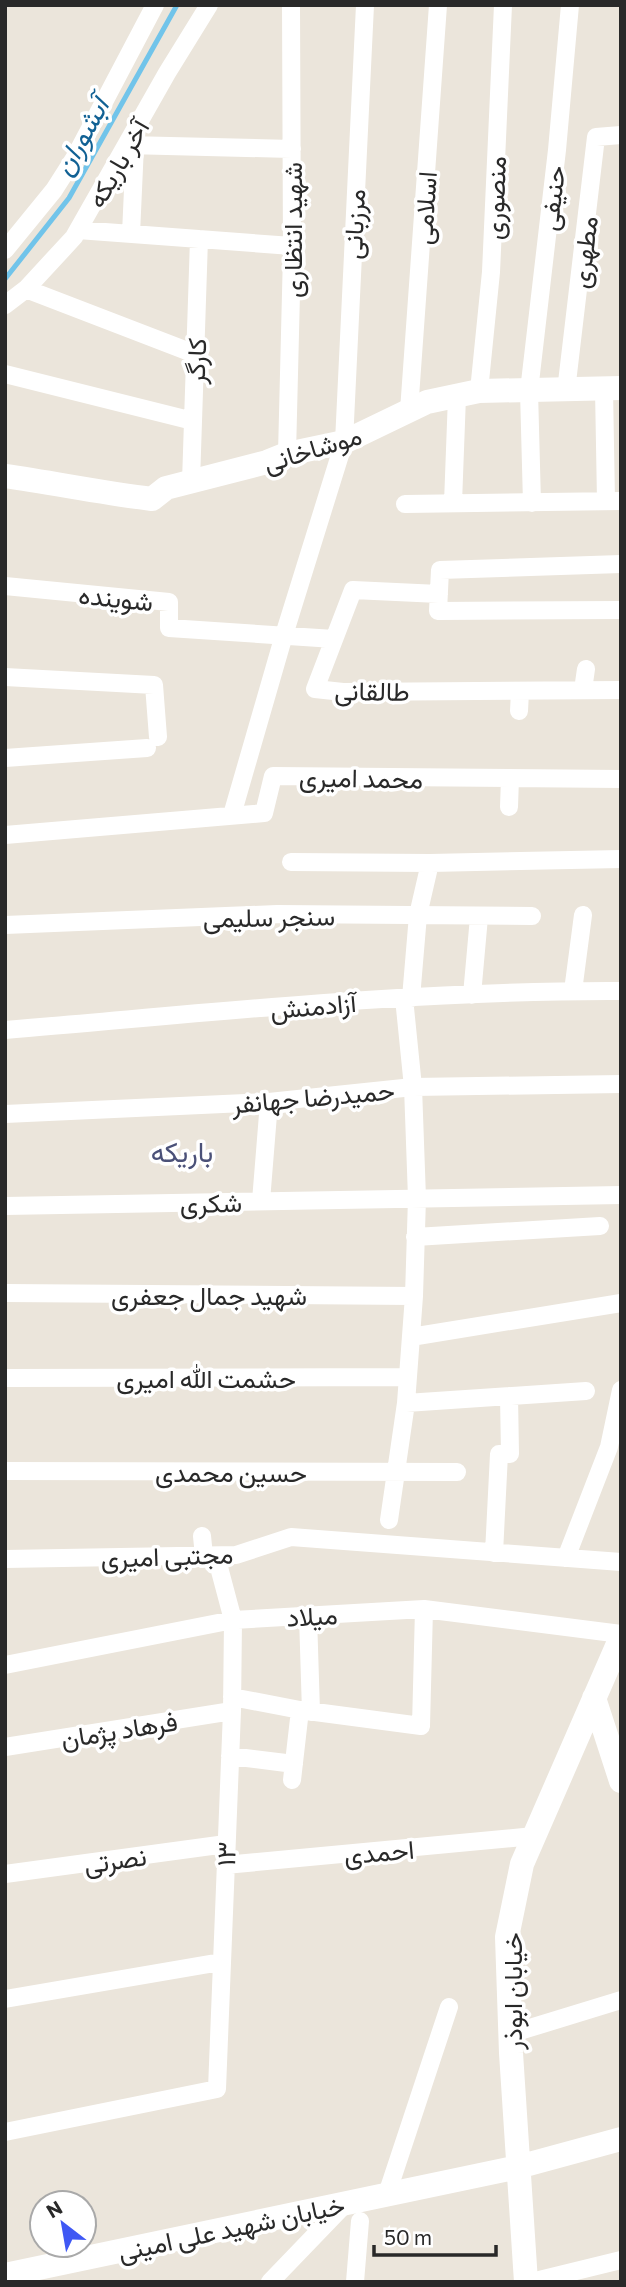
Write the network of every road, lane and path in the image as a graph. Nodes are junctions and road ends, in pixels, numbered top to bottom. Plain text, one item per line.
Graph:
1 (155, 5) edge
2 (209, 5) edge
3 (291, 5) edge
4 (365, 5) edge
5 (438, 5) edge
6 (503, 5) edge
7 (570, 5) edge
8 (621, 135) edge
9 (131, 145) junction
10 (292, 149) junction
11 (78, 230) junction
12 (131, 234) junction
13 (198, 239) junction
14 (292, 246) junction
15 (5, 250) edge
16 (26, 289) junction
17 (5, 304) edge
18 (195, 354) junction
19 (5, 374) edge
20 (612, 389) edge
21 (529, 391) junction
22 (566, 391) junction
23 (468, 393) junction
24 (409, 411) junction
25 (193, 421) junction
26 (344, 442) junction
27 (287, 454) junction
28 (5, 476) edge
29 (191, 482) junction
30 (613, 501) edge
31 (453, 503) junction
32 (532, 503) junction
33 (405, 504) dead end
34 (621, 564) edge
35 (5, 586) edge
36 (439, 602) junction
37 (621, 610) edge
38 (284, 635) junction
39 (334, 639) junction
40 (586, 669) dead end
41 (5, 677) edge
42 (583, 690) junction
43 (621, 690) edge
44 (520, 691) junction
45 (519, 711) dead end
46 (5, 758) edge
47 (510, 778) junction
48 (621, 779) edge
49 (509, 807) dead end
50 (232, 815) junction
51 (5, 835) edge
52 (621, 859) edge
53 (291, 862) dead end
54 (430, 863) junction
55 (418, 915) junction
56 (583, 915) dead end
57 (533, 916) dead end
58 (479, 917) junction
59 (5, 925) edge
60 (573, 991) junction
61 (621, 991) edge
62 (472, 995) junction
63 (407, 998) junction
64 (5, 1030) edge
65 (621, 1084) edge
66 (413, 1087) junction
67 (270, 1102) junction
68 (5, 1114) edge
69 (621, 1195) edge
70 (417, 1198) junction
71 (261, 1201) junction
72 (5, 1206) edge
73 (600, 1226) dead end
74 (415, 1237) junction
75 (5, 1293) edge
76 (414, 1296) junction
77 (621, 1303) edge
78 (411, 1337) junction
79 (407, 1377) junction
80 (5, 1378) edge
81 (621, 1390) edge
82 (586, 1391) dead end
83 (509, 1396) junction
84 (406, 1404) junction
85 (396, 1470) junction
86 (5, 1471) edge
87 (457, 1472) dead end
88 (389, 1520) dead end
89 (202, 1536) dead end
90 (494, 1553) junction
91 (210, 1556) junction
92 (566, 1558) junction
93 (5, 1559) edge
94 (621, 1562) edge
95 (424, 1609) junction
96 (308, 1616) junction
97 (233, 1620) junction
98 (621, 1635) edge
99 (5, 1665) edge
100 (594, 1698) junction
101 (232, 1704) junction
102 (306, 1711) junction
103 (5, 1747) edge
104 (230, 1756) junction
105 (621, 1781) edge
106 (534, 1836) junction
107 (226, 1844) junction
108 (225, 1865) junction
109 (5, 1874) edge
110 (221, 1962) junction
111 (5, 1999) edge
112 (621, 2000) edge
113 (449, 2007) dead end
114 (510, 2034) junction
115 (5, 2133) edge
116 (621, 2138) edge
117 (518, 2167) junction
118 (387, 2194) junction
119 (353, 2212) junction
120 (621, 2260) edge
121 (60, 2272) edge
122 (5, 2275) edge
123 (270, 2282) edge
124 (355, 2282) edge
125 (528, 2282) edge

1 - 15 street
2 - 9 street, آخر باریکه
3 - 10 street, شهید انتظاری
4 - 26 street, مرزبانی
5 - 24 street, اسلامی
6 - 23 street, منصوری
7 - 21 street, حنیفی
8 - 22 street, مطهری
9 - 10 street
9 - 11 street, آخر باریکه
9 - 12 street
10 - 14 street, شهید انتظاری
11 - 12 street
11 - 16 street, آخر باریکه
12 - 13 street
13 - 14 street
13 - 18 street, کارگر
14 - 27 street, شهید انتظاری
16 - 17 street, آخر باریکه
16 - 18 street
18 - 25 street, کارگر
19 - 25 street
20 - 22 street, موشاخانی
20 - 30 street
21 - 22 street, موشاخانی
21 - 23 street, موشاخانی
21 - 32 street, حنیفی
23 - 24 street, موشاخانی
23 - 31 street, منصوری
24 - 26 street, موشاخانی
25 - 29 street, کارگر
26 - 27 street, موشاخانی
26 - 38 street
27 - 29 street, موشاخانی
28 - 29 street, موشاخانی
30 - 32 street
31 - 32 street
31 - 33 street
34 - 36 street
35 - 38 street, شوینده
36 - 37 street
36 - 39 street, طالقانی
38 - 39 street
38 - 50 street
39 - 44 street, طالقانی
40 - 42 street
41 - 46 street
42 - 43 street, طالقانی
42 - 44 street, طالقانی
44 - 45 street
47 - 48 street, محمد امیری
47 - 49 street
47 - 50 street, محمد امیری
50 - 51 street, محمد امیری
52 - 54 street, سنجر سلیمی
53 - 54 street, سنجر سلیمی
54 - 55 street
55 - 58 street, سنجر سلیمی
55 - 59 street, سنجر سلیمی
55 - 63 street
56 - 60 street
57 - 58 street, سنجر سلیمی
58 - 62 street
60 - 61 street, آزادمنش
60 - 62 street, آزادمنش
62 - 63 street, آزادمنش
63 - 64 street, آزادمنش
63 - 66 street
65 - 66 street, حمیدرضا جهانفر
66 - 67 street, حمیدرضا جهانفر
66 - 70 street
67 - 68 street, حمیدرضا جهانفر
67 - 71 street
69 - 70 street, شکری
70 - 71 street, شکری
70 - 74 street
71 - 72 street, شکری
73 - 74 street
74 - 76 street
75 - 76 street, شهید جمال جعفری
76 - 78 street
77 - 78 street
78 - 79 street
79 - 80 street, حشمت الله امیری
79 - 84 street
81 - 92 street
82 - 83 street
83 - 84 street
83 - 90 street
84 - 85 street
85 - 86 street, حسین محمدی
85 - 87 street, حسین محمدی
85 - 88 street
89 - 91 street, ۱۳
90 - 91 street, مجتبی امیری
90 - 92 street, مجتبی امیری
91 - 93 street, مجتبی امیری
91 - 97 street, ۱۳
92 - 94 street, مجتبی امیری
95 - 96 street, میلاد
95 - 98 street, میلاد
95 - 102 street
96 - 97 street, میلاد
96 - 102 street
97 - 99 street, میلاد
97 - 101 street, ۱۳
98 - 100 street, خیابان ابوذر
100 - 105 street
100 - 106 street, خیابان ابوذر
101 - 102 street
101 - 103 street, فرهاد پژمان
101 - 104 street, ۱۳
102 - 104 street
104 - 107 street, ۱۳
106 - 108 street, احمدی
106 - 114 street, خیابان ابوذر
107 - 108 street, ۱۳
107 - 109 street, نصرتی
108 - 110 street, ۱۳
110 - 111 street
110 - 115 street, ۱۳
112 - 114 street
113 - 118 street
114 - 117 street, خیابان ابوذر
116 - 117 street, خیابان شهید علی امینی
117 - 118 street, خیابان شهید علی امینی
117 - 125 street, خیابان ابوذر
118 - 119 street, خیابان شهید علی امینی
119 - 121 street, خیابان شهید علی امینی
119 - 123 street
119 - 124 street
120 - 125 street
121 - 122 street, خیابان شهید علی امینی

